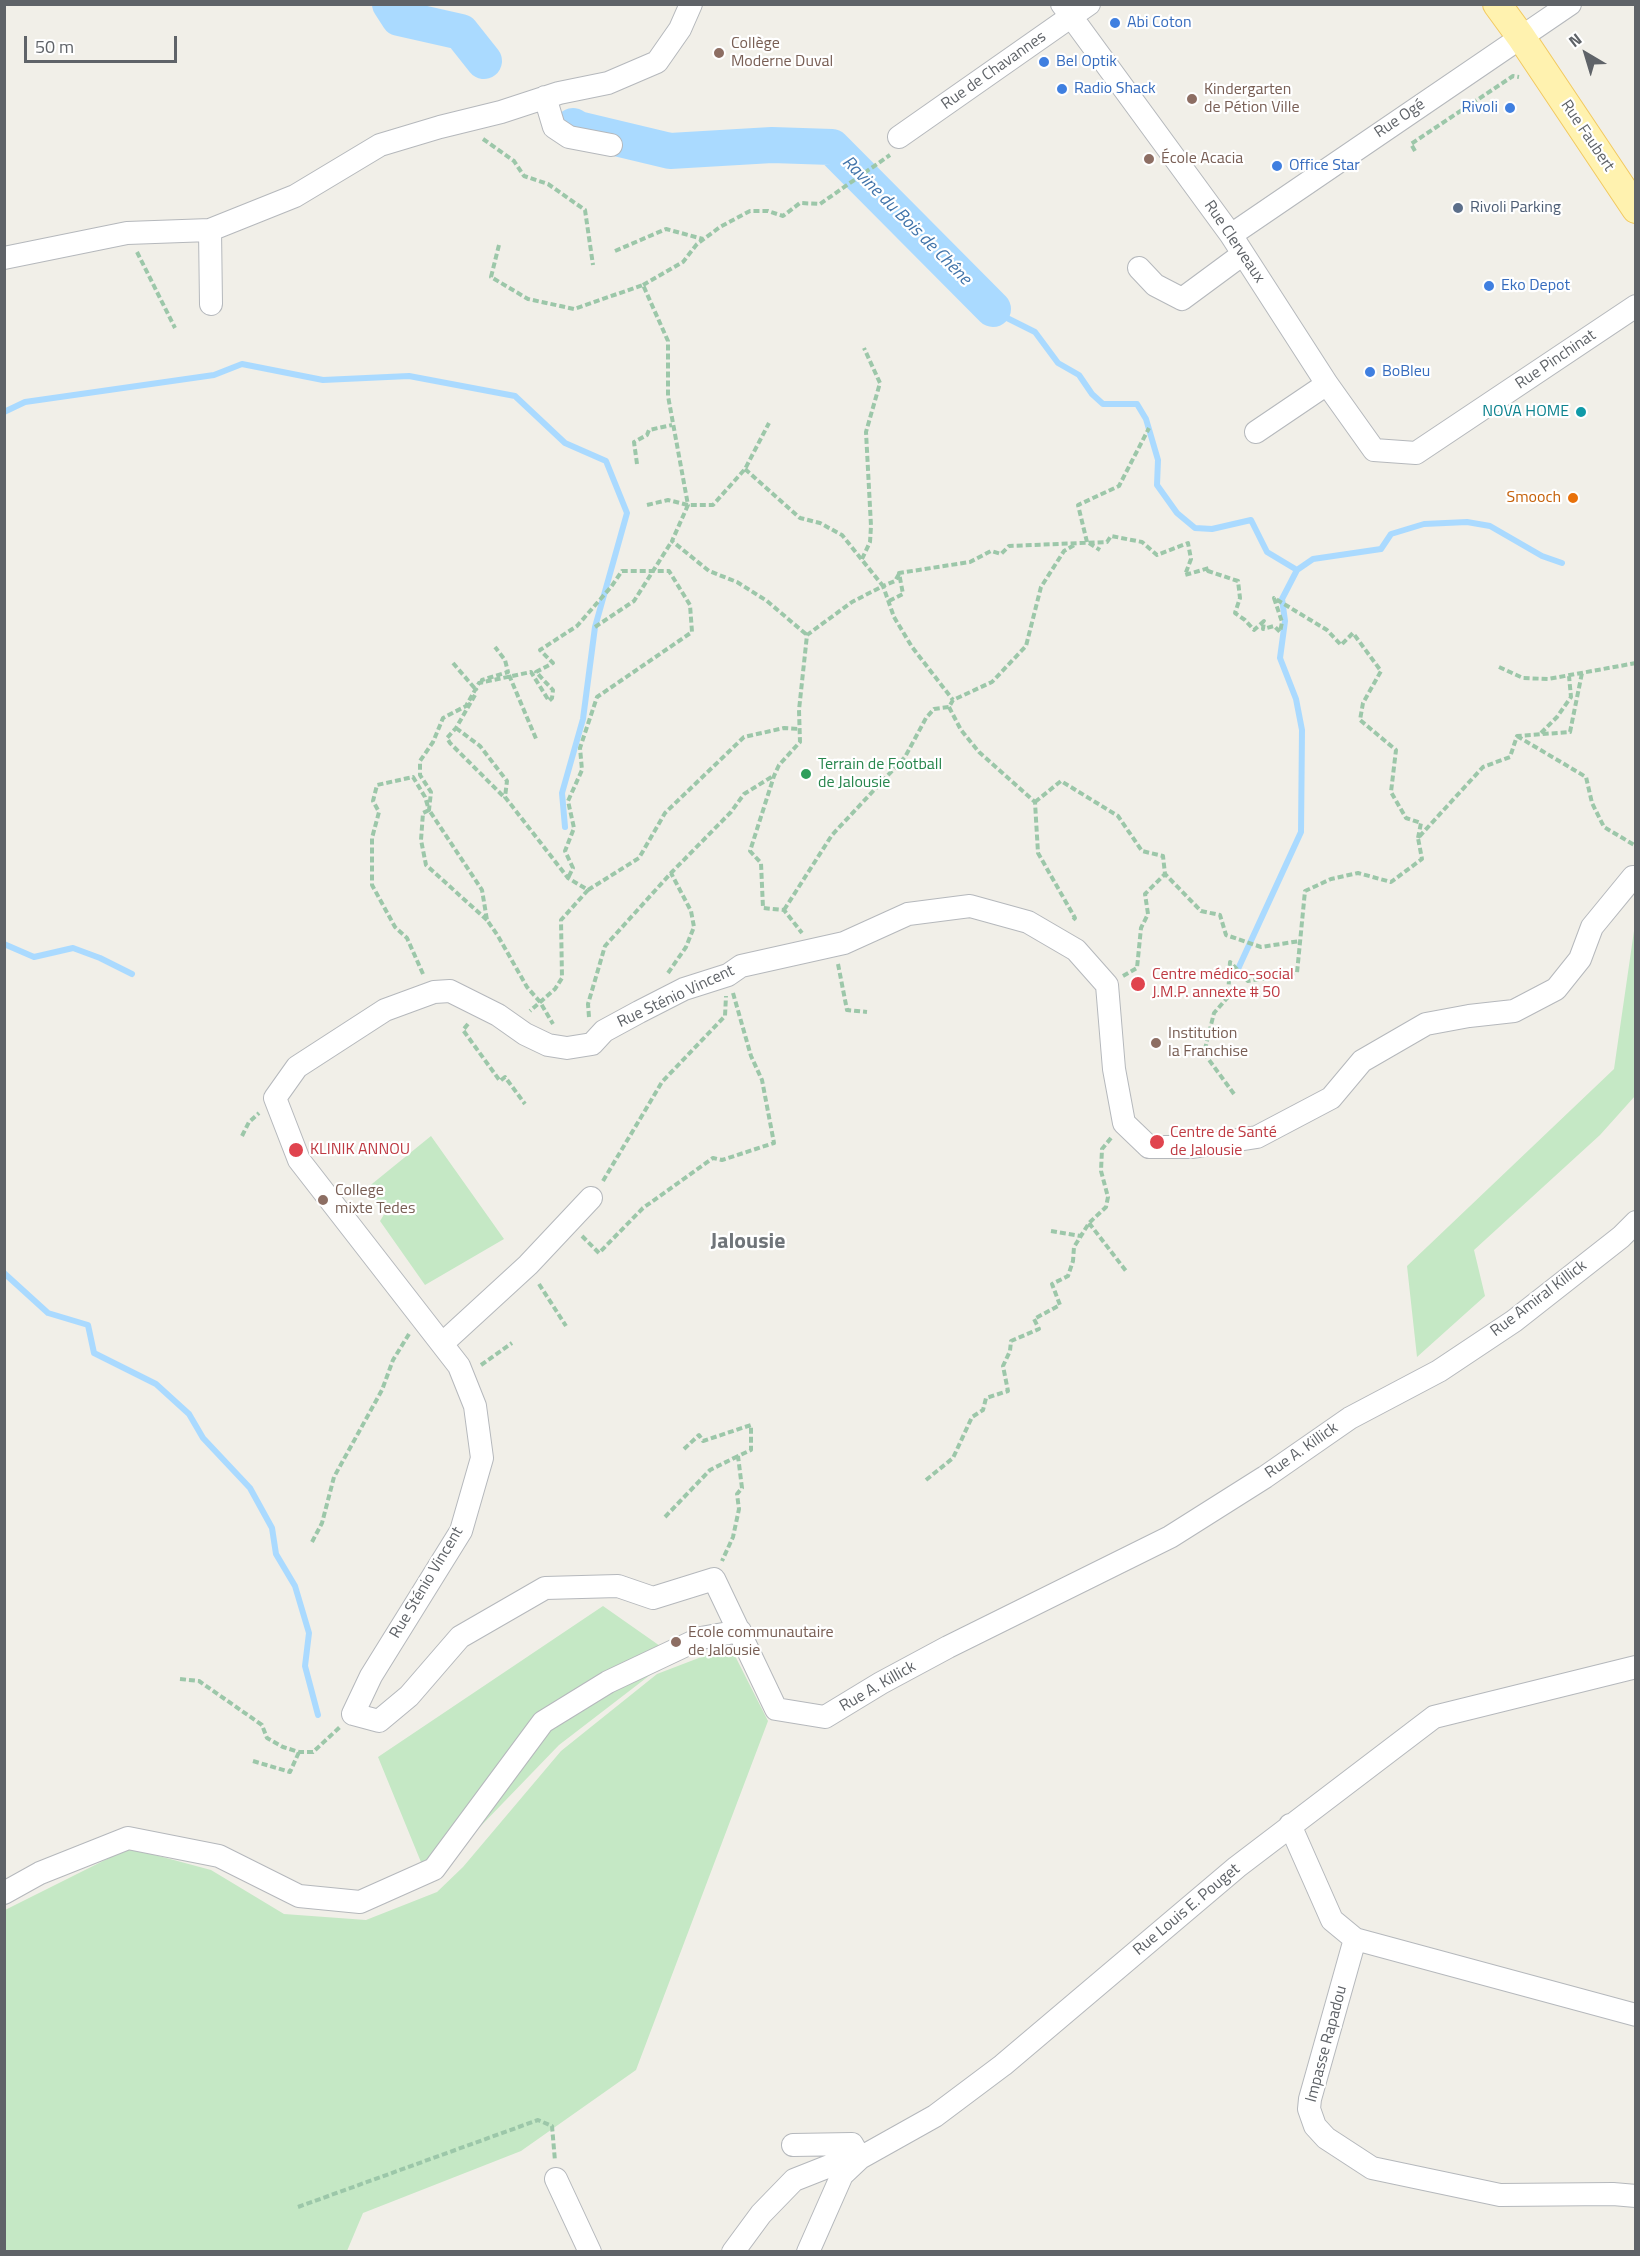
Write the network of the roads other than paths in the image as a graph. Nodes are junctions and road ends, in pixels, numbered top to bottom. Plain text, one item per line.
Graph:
1 (691, 4) edge
2 (1497, 4) edge
3 (1570, 4) edge
4 (1074, 9) edge
5 (1521, 38) junction
6 (545, 98) junction
7 (899, 137) dead end
8 (611, 145) dead end
9 (1635, 209) edge
10 (210, 230) junction
11 (1231, 235) junction
12 (1243, 254) junction
13 (4, 258) edge
14 (1139, 268) dead end
15 (211, 304) dead end
16 (1635, 306) edge
17 (1327, 384) junction
18 (1256, 432) dead end
19 (1416, 453) joint
20 (1635, 877) edge
21 (591, 1198) road end
22 (1635, 1222) edge
23 (443, 1343) junction
24 (1439, 1371) joint
25 (740, 1631) junction
26 (1635, 1667) edge
27 (379, 1721) joint
28 (1290, 1826) junction
29 (4, 1893) edge
30 (1355, 1939) junction
31 (1635, 2015) edge
32 (793, 2145) dead end
33 (860, 2158) junction
34 (556, 2179) road end
35 (1635, 2196) edge
36 (590, 2252) edge
37 (733, 2252) edge
38 (808, 2252) edge

1 - 6 street
2 - 5 main road, Rue Faubert
3 - 5 street, Rue Ogé
4 - 7 street, Rue de Chavannes
4 - 11 street, Rue Clerveaux
5 - 9 main road, Rue Faubert
5 - 11 street, Rue Ogé
6 - 8 street
6 - 10 street
10 - 13 street
10 - 15 street
11 - 12 street, Rue Clerveaux
12 - 14 street
12 - 17 street, Rue Clerveaux
16 - 19 street, Rue Pinchinat
17 - 18 street
17 - 19 street, Rue Clerveaux
20 - 23 street, Rue Sténio Vincent
21 - 23 street
22 - 24 street, Rue Amiral Killick
23 - 27 street, Rue Sténio Vincent
24 - 25 street, Rue A. Killick
25 - 27 street, Rue A. Killick
25 - 29 street
26 - 28 street, Rue Louis E. Pouget
28 - 30 street
28 - 33 street, Rue Louis E. Pouget
30 - 31 street
30 - 35 street, Impasse Rapadou
32 - 33 street
33 - 37 street
33 - 38 street, Rue Louis E. Pouget
34 - 36 street

